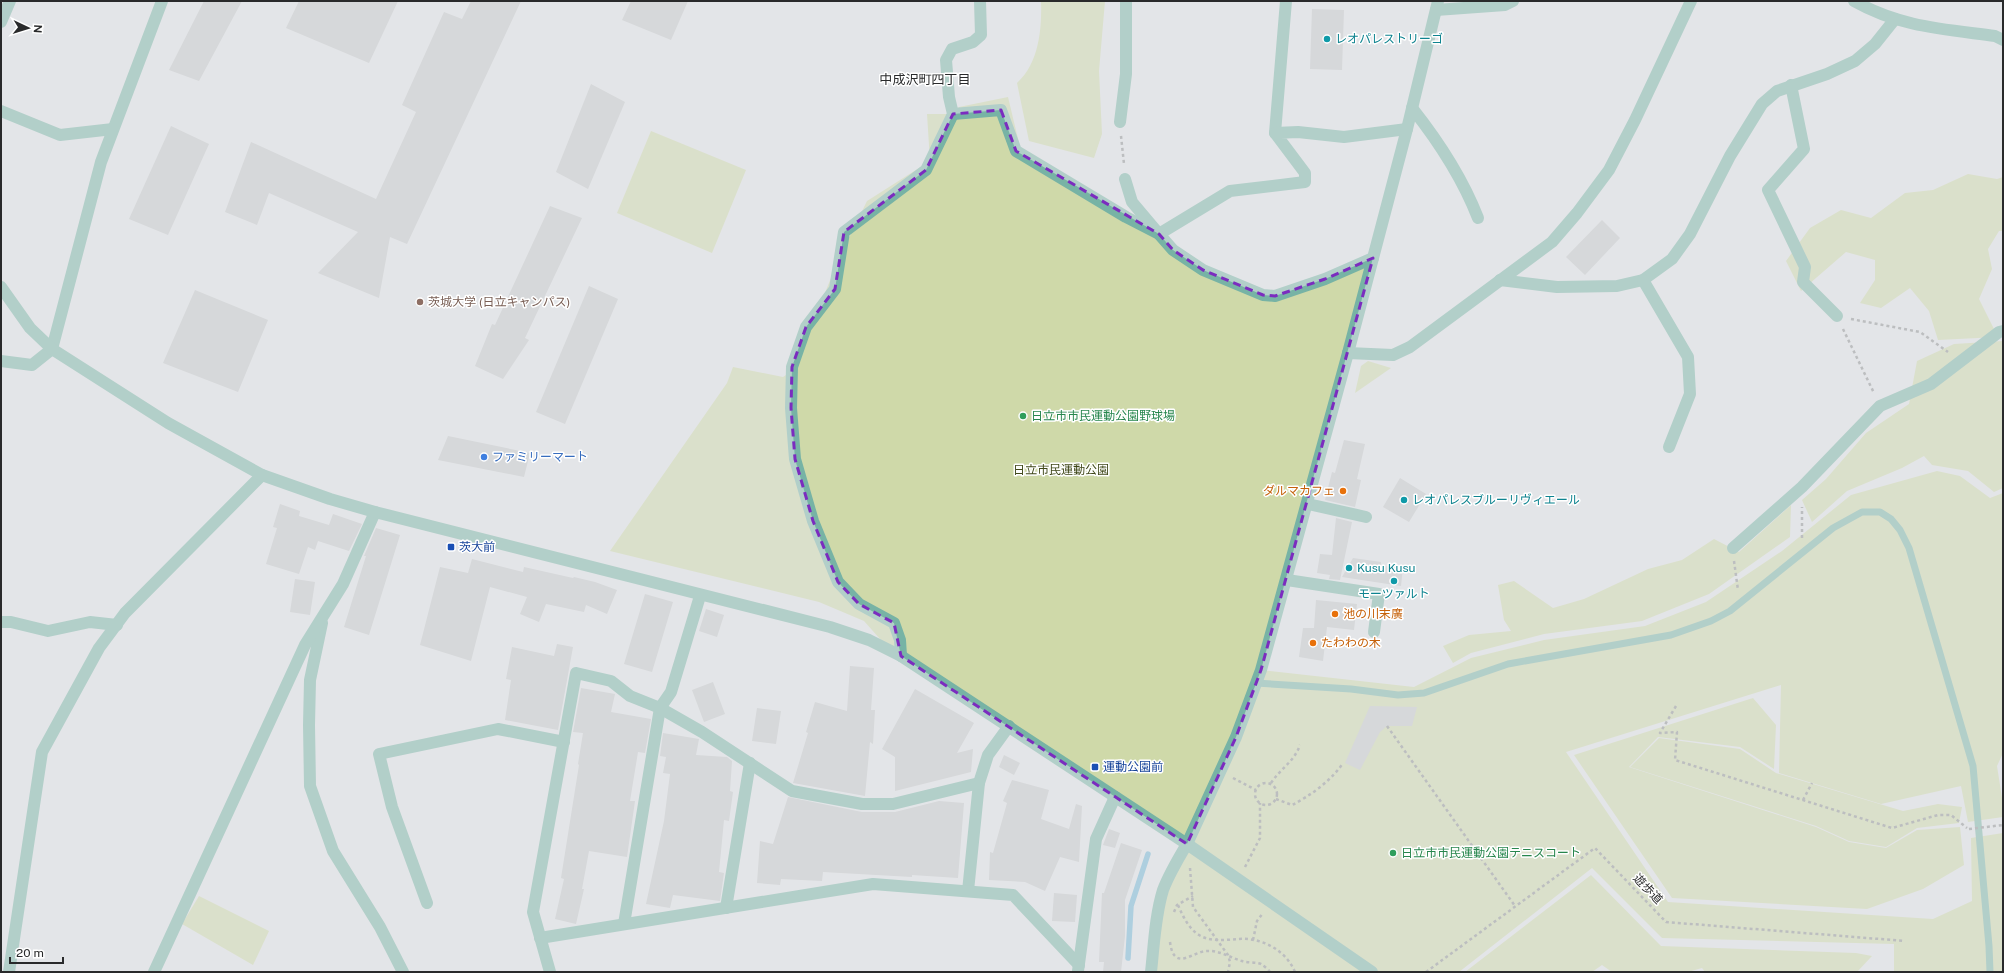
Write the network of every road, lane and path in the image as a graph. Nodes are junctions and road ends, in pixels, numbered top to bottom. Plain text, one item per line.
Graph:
1 (10, 1) edge
2 (162, 1) edge
3 (980, 1) edge
4 (1126, 1) edge
5 (1286, 1) edge
6 (1513, 1) edge
7 (1692, 1) edge
8 (1854, 1) edge
9 (1437, 5) edge
10 (1895, 19) junction
11 (1, 22) edge
12 (2003, 40) edge
13 (1791, 85) junction
14 (1412, 108) junction
15 (1, 111) edge
16 (954, 114) junction
17 (1120, 122) joint
18 (113, 129) junction
19 (1407, 129) junction
20 (1276, 134) junction
21 (1125, 179) joint
22 (1478, 218) dead end
23 (1159, 234) junction
24 (1373, 258) junction
25 (1500, 280) junction
26 (1643, 280) junction
27 (1, 287) edge
28 (1837, 316) junction
29 (2003, 331) edge
30 (52, 349) junction
31 (1348, 353) junction
32 (1, 361) edge
33 (1961, 361) junction
34 (1880, 406) junction
35 (1669, 447) dead end
36 (262, 475) junction
37 (1802, 487) junction
38 (1308, 504) junction
39 (375, 512) junction
40 (1366, 517) dead end
41 (1733, 548) joint
42 (1802, 553) junction
43 (1287, 580) junction
44 (700, 596) junction
45 (1739, 604) junction
46 (326, 610) junction
47 (1, 622) edge
48 (116, 624) junction
49 (1374, 632) dead end
50 (901, 656) junction
51 (1256, 683) junction
52 (1676, 706) dead end
53 (660, 708) junction
54 (1009, 726) junction
55 (1387, 726) dead end
56 (564, 742) junction
57 (1300, 745) dead end
58 (750, 763) junction
59 (1343, 763) dead end
60 (1220, 771) junction
61 (979, 783) junction
62 (1271, 783) junction
63 (1812, 783) dead end
64 (1256, 790) junction
65 (1115, 797) junction
66 (1276, 799) junction
67 (1803, 800) junction
68 (1260, 803) junction
69 (2003, 825) edge
70 (1187, 844) junction
71 (1238, 879) junction
72 (968, 891) junction
73 (1193, 896) junction
74 (1270, 901) junction
75 (427, 904) dead end
76 (1178, 905) junction
77 (1515, 906) junction
78 (726, 908) junction
79 (1173, 914) dead end
80 (624, 924) junction
81 (540, 938) junction
82 (1170, 938) dead end
83 (1217, 940) junction
84 (1253, 940) junction
85 (1905, 941) dead end
86 (1228, 956) junction
87 (1078, 969) edge
88 (9, 972) edge
89 (154, 972) edge
90 (403, 972) edge
91 (550, 972) edge
92 (1151, 972) edge
93 (1228, 972) edge
94 (1270, 972) edge
95 (1295, 972) edge
96 (1372, 972) edge
97 (1426, 972) edge
98 (1990, 972) edge

1 - 11 street
2 - 18 street
3 - 16 street
4 - 17 street
5 - 20 street
6 - 9 street
7 - 25 street
8 - 10 street
9 - 14 street
10 - 12 street
10 - 13 street
13 - 26 street
13 - 28 street
14 - 19 street
14 - 22 street
15 - 18 street
16 - 23 street
16 - 50 street
17 - 21 path
18 - 30 street
19 - 20 street
19 - 24 street
20 - 23 street
21 - 23 street
23 - 24 street
24 - 31 street
25 - 26 street
25 - 31 street
26 - 35 street
27 - 30 street
28 - 33 path
28 - 34 path
29 - 33 street
30 - 32 street
30 - 36 street
31 - 38 street
33 - 34 street
34 - 37 street
36 - 39 street
36 - 48 street
37 - 41 street
37 - 42 path
38 - 40 street
38 - 43 street
39 - 44 street
39 - 46 street
41 - 45 path
42 - 45 lane
42 - 98 lane
43 - 49 street
43 - 51 street
44 - 50 street
44 - 53 street
45 - 51 lane
46 - 89 street
46 - 90 street
47 - 48 street
48 - 88 street
50 - 54 street
51 - 60 street
52 - 67 path
53 - 56 street
53 - 58 street
53 - 80 street
54 - 61 street
54 - 65 street
55 - 77 path
56 - 75 street
56 - 81 street
57 - 62 path
58 - 61 street
58 - 78 street
59 - 66 path
60 - 64 path
60 - 70 street
61 - 72 street
62 - 64 path
62 - 66 path
63 - 67 path
64 - 68 path
65 - 70 street
65 - 87 street
66 - 68 path
67 - 69 path, bridge
68 - 71 path
70 - 71 street
70 - 73 path
70 - 92 street
71 - 74 street
72 - 78 street
72 - 87 street
73 - 76 path
73 - 83 path
74 - 84 path
74 - 96 street
76 - 79 path
76 - 83 path
77 - 85 path, 遊歩道
77 - 97 path, 遊歩道
78 - 80 street
80 - 81 street
81 - 91 street
82 - 86 path
83 - 84 path
83 - 86 path
84 - 95 path
86 - 93 path
86 - 94 path

